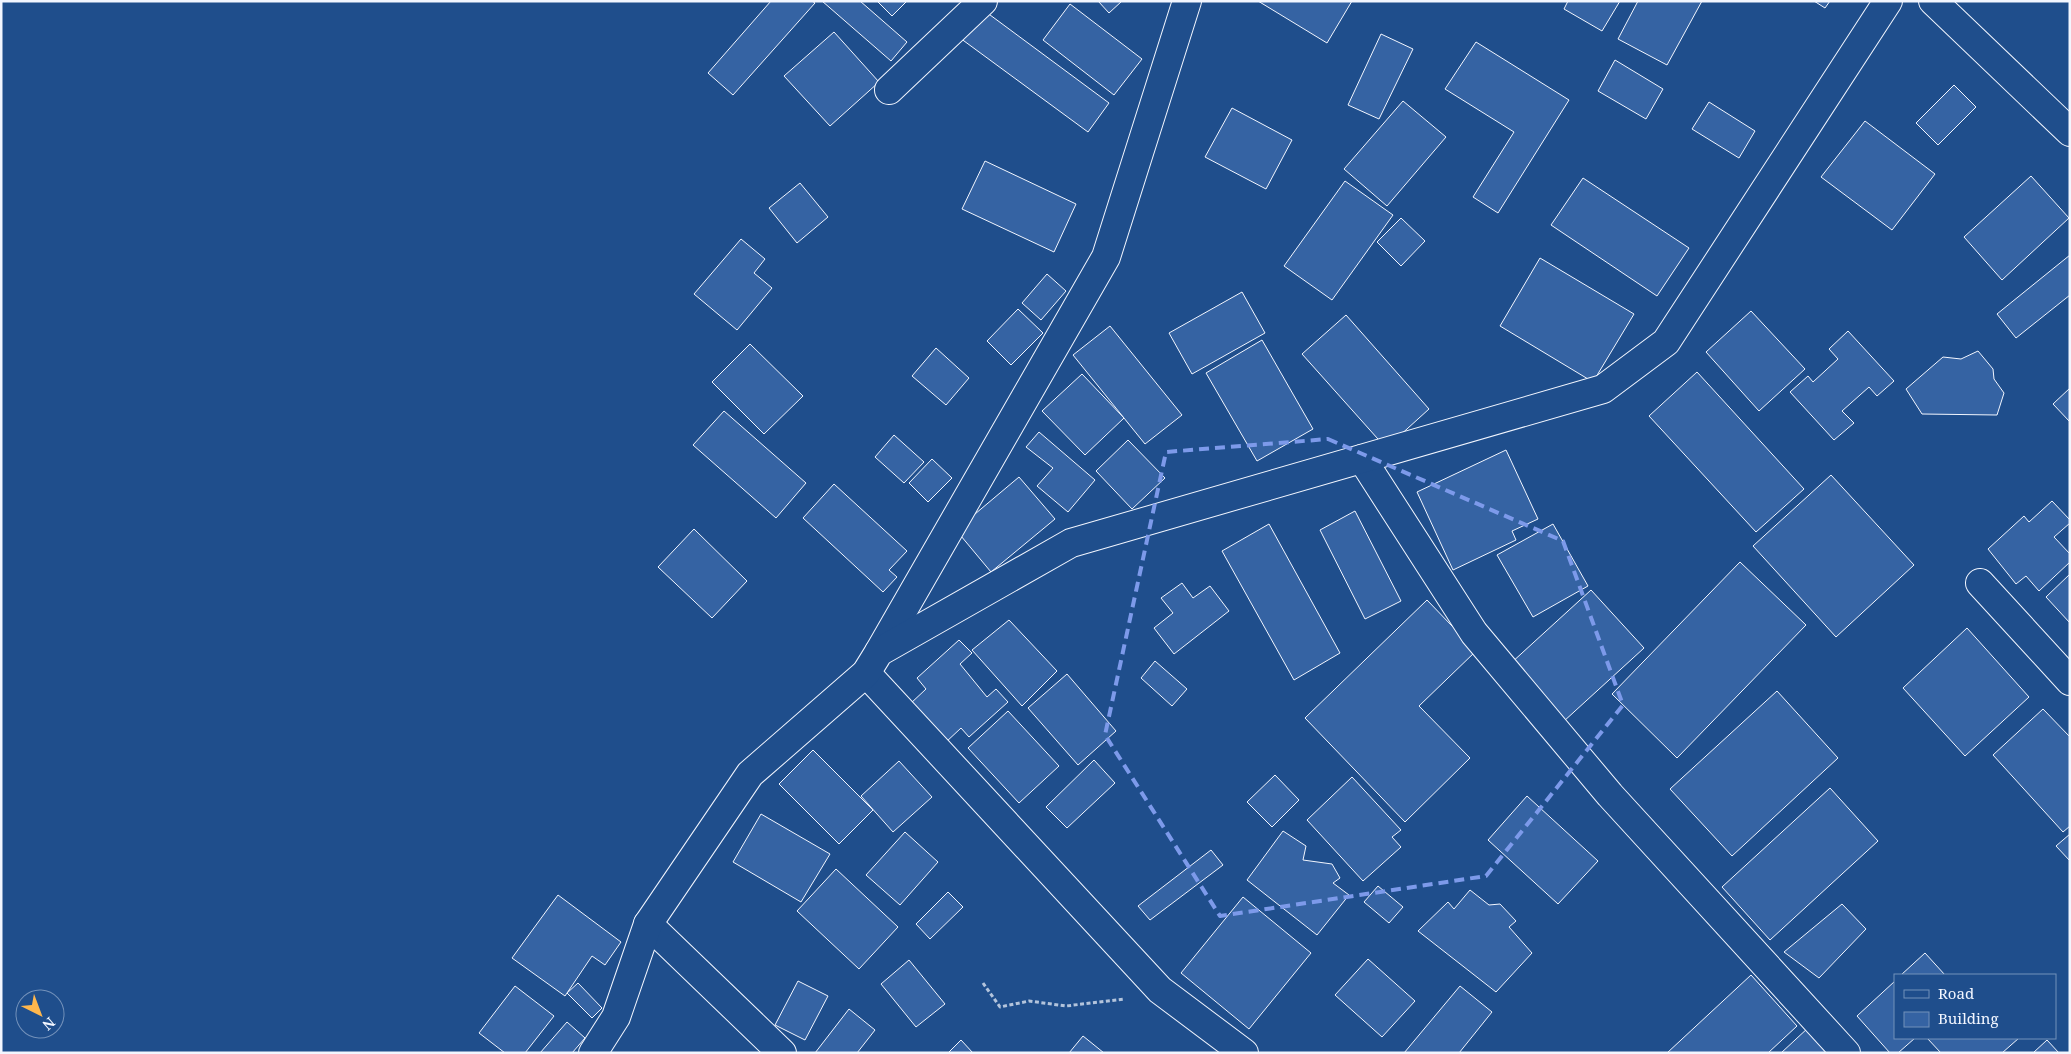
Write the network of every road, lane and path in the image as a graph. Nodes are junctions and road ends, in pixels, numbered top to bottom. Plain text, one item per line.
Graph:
1 (983, 1) edge
2 (1187, 1) edge
3 (1888, 1) edge
4 (1932, 1) edge
5 (889, 90) dead end
6 (2070, 132) edge
7 (1362, 458) junction
8 (1980, 583) dead end
9 (873, 662) junction
10 (2070, 681) edge
11 (648, 924) junction
12 (983, 983) dead end
13 (1160, 990) junction
14 (593, 1053) edge
15 (782, 1053) edge
16 (1244, 1053) edge
17 (1846, 1053) edge

1 - 5 street
2 - 9 street
3 - 7 street
4 - 6 street
7 - 9 street
7 - 17 street
8 - 10 street
9 - 11 street
9 - 13 street
11 - 14 street
11 - 15 street
12 - 13 path
13 - 16 street

